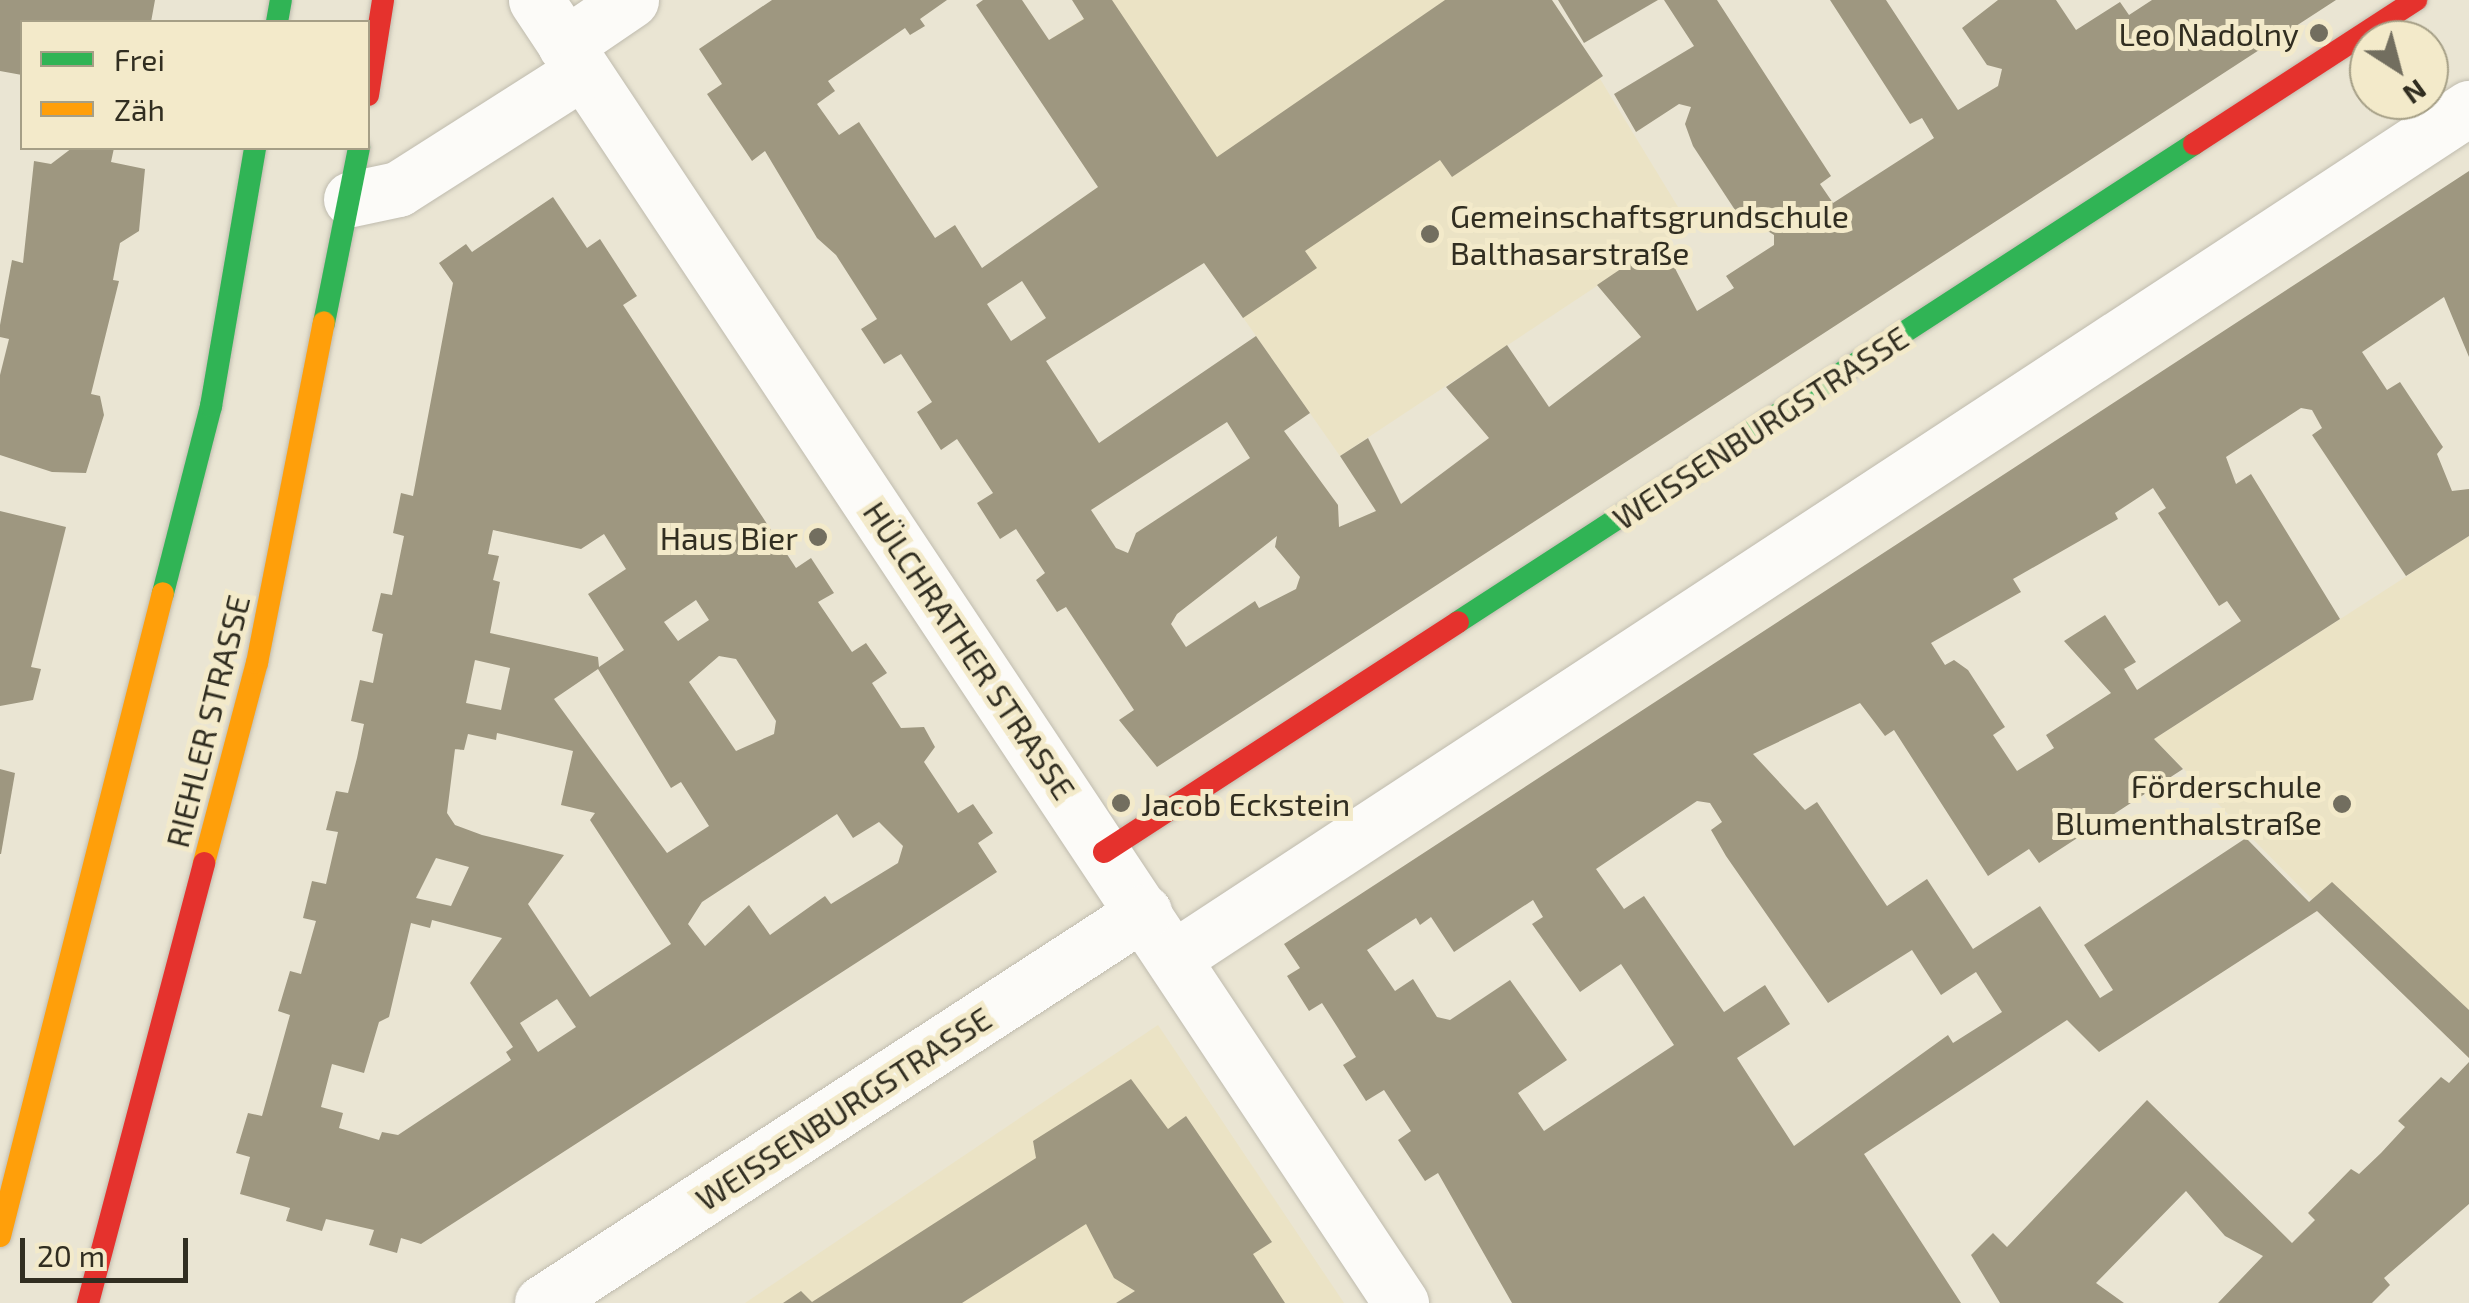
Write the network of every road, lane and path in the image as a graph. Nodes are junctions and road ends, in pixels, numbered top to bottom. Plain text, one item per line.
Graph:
1 (382, 0) edge
2 (536, 0) edge
3 (631, 0) edge
4 (2416, 0) edge
5 (574, 58) junction
6 (370, 81) edge
7 (2469, 108) edge
8 (255, 150) edge
9 (355, 173) edge
10 (1104, 852) junction
11 (1144, 912) junction
12 (1175, 957) junction
13 (0, 1236) edge
14 (88, 1303) edge
15 (542, 1303) edge
16 (1401, 1303) edge

1 - 6 main road
2 - 5 street, HÜLCHRATHER STRASSE
3 - 5 street
4 - 10 main road, WEISSENBURGSTRASSE
5 - 9 street
5 - 10 street, HÜLCHRATHER STRASSE
7 - 12 street
8 - 13 main road
9 - 14 main road, RIEHLER STRASSE
10 - 11 street, HÜLCHRATHER STRASSE
11 - 12 street, HÜLCHRATHER STRASSE
11 - 15 street, WEISSENBURGSTRASSE
12 - 16 street, HÜLCHRATHER STRASSE

